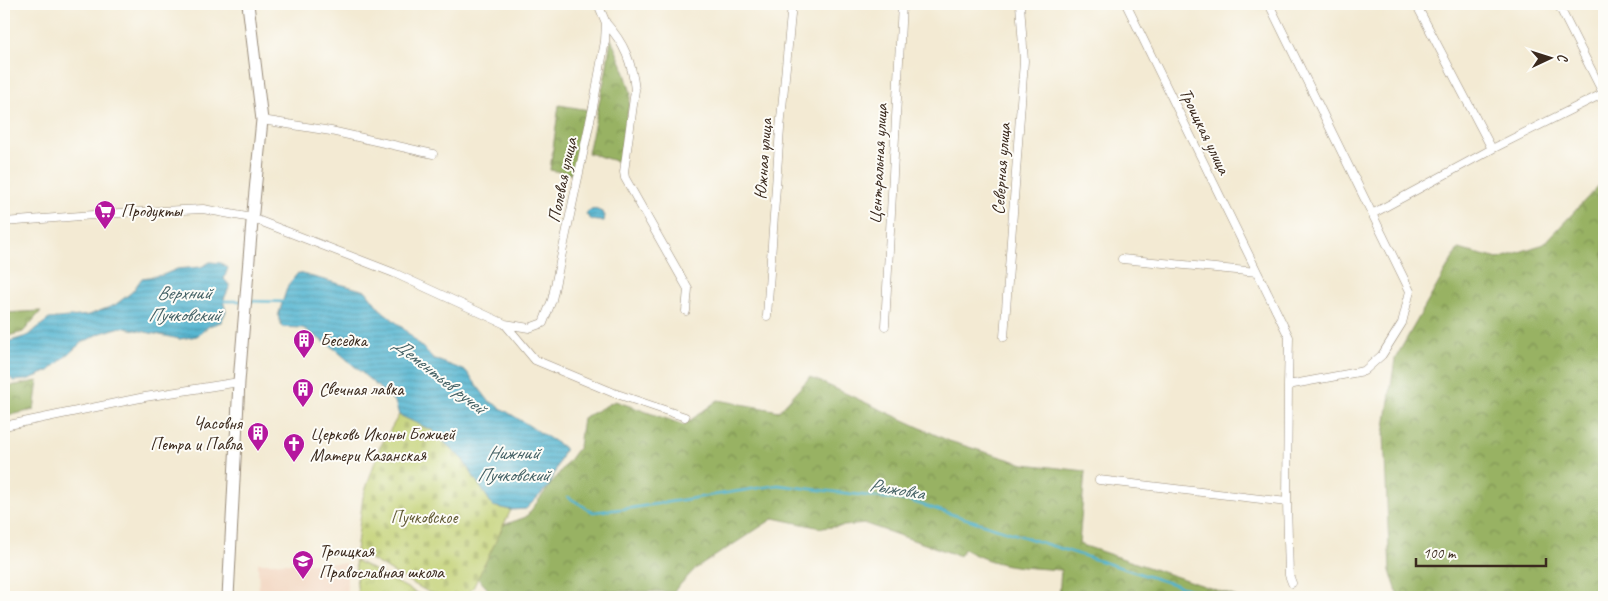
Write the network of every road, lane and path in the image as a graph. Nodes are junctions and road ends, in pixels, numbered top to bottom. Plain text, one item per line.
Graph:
1 (248, 4) edge
2 (598, 4) edge
3 (792, 4) edge
4 (902, 4) edge
5 (1020, 4) edge
6 (1126, 4) edge
7 (1269, 4) edge
8 (1416, 4) edge
9 (1558, 4) edge
10 (606, 23) junction
11 (1604, 93) edge
12 (262, 120) junction
13 (1492, 149) junction
14 (433, 154) dead end
15 (1372, 214) junction
16 (252, 218) junction
17 (4, 222) edge
18 (1122, 260) dead end
19 (1257, 272) junction
20 (686, 311) dead end
21 (767, 316) dead end
22 (505, 324) junction
23 (884, 326) dead end
24 (1004, 337) dead end
25 (239, 382) junction
26 (1288, 384) junction
27 (685, 417) dead end
28 (4, 426) edge
29 (1100, 480) dead end
30 (1287, 502) junction
31 (1292, 583) dead end
32 (228, 597) edge

1 - 12 street
2 - 10 street, Полевая улица
3 - 21 street, Южная улица
4 - 23 street, Центральная улица
5 - 24 street, Северная улица
6 - 19 street, Троицкая улица
7 - 15 street
8 - 13 street
9 - 11 street
10 - 20 street
10 - 22 street, Полевая улица
11 - 13 street
12 - 14 street
12 - 16 street
13 - 15 street
15 - 26 street
16 - 17 street
16 - 22 street
16 - 25 street
18 - 19 street
19 - 26 street, Троицкая улица
22 - 27 street
25 - 28 street
25 - 32 street
26 - 30 street, Троицкая улица
29 - 30 street
30 - 31 street, Троицкая улица

